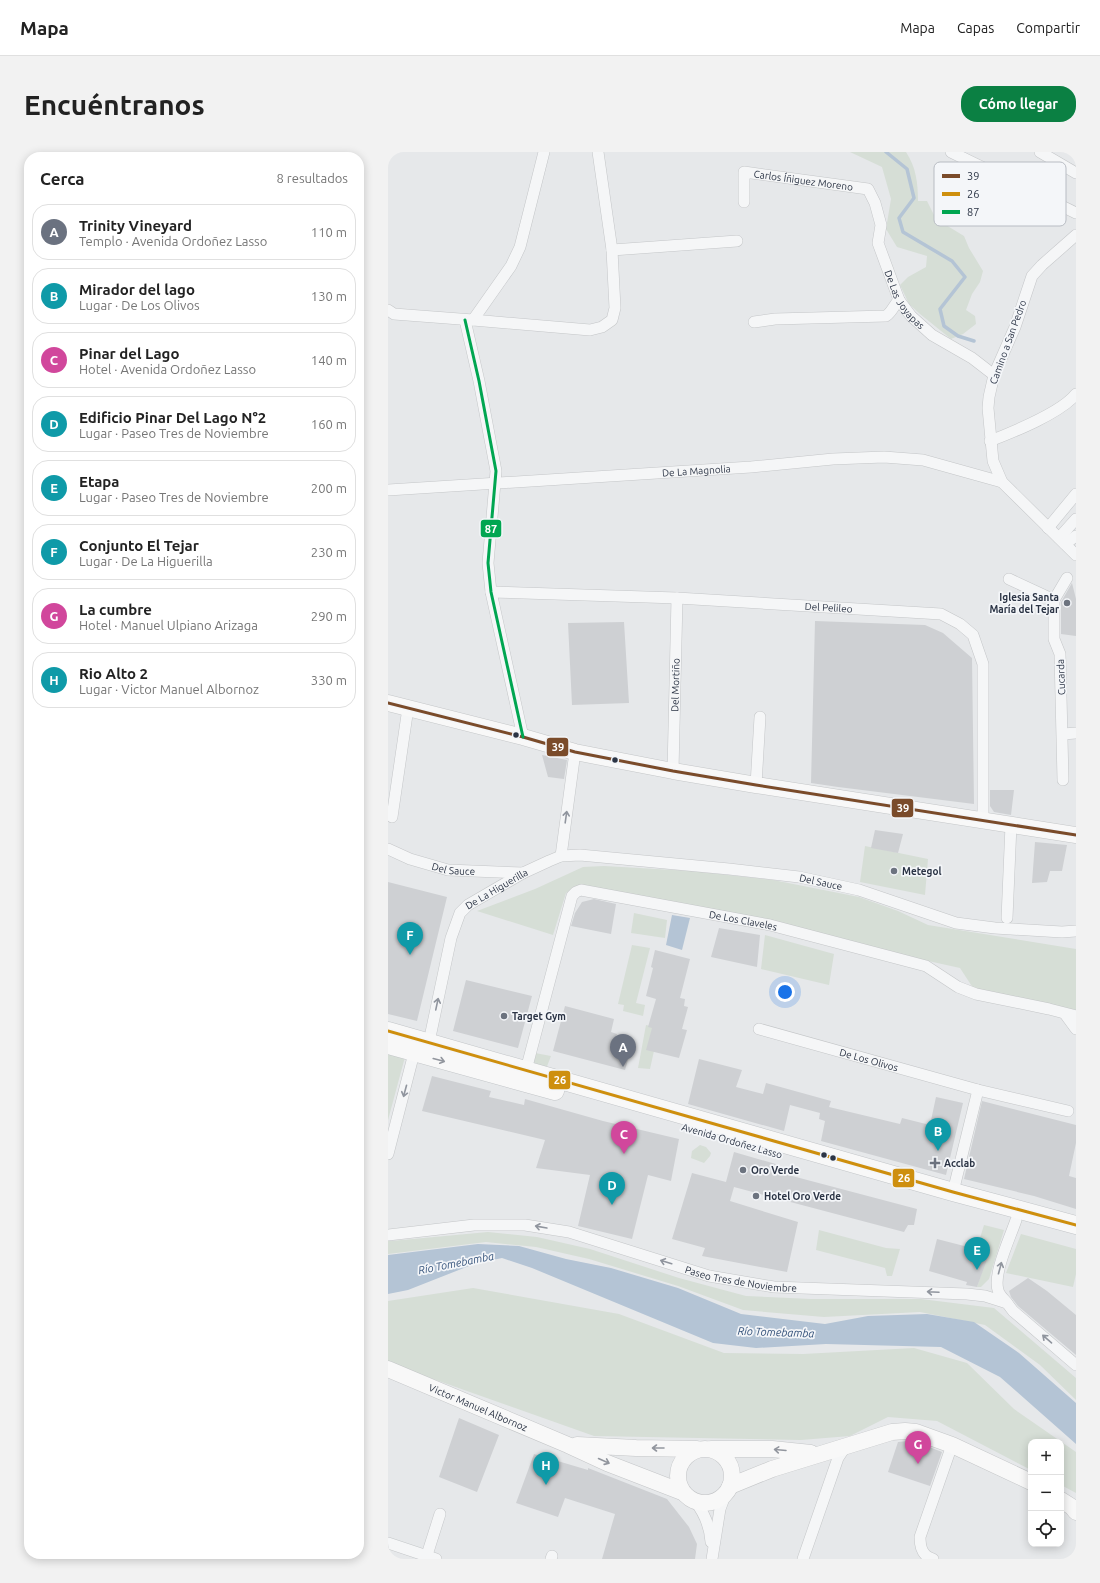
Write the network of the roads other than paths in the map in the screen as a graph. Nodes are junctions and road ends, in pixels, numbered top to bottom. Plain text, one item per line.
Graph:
1 (544, 152) edge
2 (598, 152) edge
3 (951, 152) edge
4 (1040, 152) edge
5 (971, 162) edge
6 (1057, 162) edge
7 (1066, 167) edge
8 (1076, 173) edge
9 (868, 189) joint
10 (744, 202) dead end
11 (1066, 208) edge
12 (1076, 213) edge
13 (1076, 235) edge
14 (737, 241) dead end
15 (612, 250) junction
16 (900, 300) junction
17 (388, 310) edge
18 (469, 320) junction
19 (754, 322) dead end
20 (994, 375) junction
21 (1076, 394) edge
22 (990, 440) junction
23 (1002, 482) junction
24 (495, 484) junction
25 (388, 490) edge
26 (1076, 494) edge
27 (1076, 519) edge
28 (1048, 528) junction
29 (1076, 536) edge
30 (1062, 541) junction
31 (1076, 555) edge
32 (1067, 578) dead end
33 (1009, 579) dead end
34 (491, 592) junction
35 (678, 598) junction
36 (1054, 600) junction
37 (388, 703) edge
38 (408, 708) junction
39 (760, 717) dead end
40 (1076, 733) edge
41 (1063, 734) junction
42 (523, 737) junction
43 (575, 752) junction
44 (673, 771) junction
45 (1063, 780) dead end
46 (756, 785) junction
47 (392, 817) dead end
48 (983, 820) junction
49 (1011, 825) junction
50 (1076, 835) edge
51 (388, 849) edge
52 (561, 856) junction
53 (523, 874) junction
54 (1007, 918) dead end
55 (1076, 931) edge
56 (1071, 1015) edge
57 (759, 1029) dead end
58 (1076, 1029) edge
59 (388, 1030) edge
60 (429, 1042) junction
61 (388, 1045) edge
62 (414, 1053) junction
63 (526, 1070) junction
64 (978, 1090) junction
65 (1068, 1111) dead end
66 (388, 1154) edge
67 (952, 1192) junction
68 (1016, 1220) junction
69 (1076, 1225) edge
70 (388, 1235) edge
71 (1076, 1236) edge
72 (1007, 1303) junction
73 (1076, 1365) edge
74 (388, 1369) edge
75 (568, 1445) junction
76 (952, 1445) junction
77 (846, 1446) junction
78 (704, 1449) junction
79 (819, 1454) junction
80 (1028, 1481) edge
81 (728, 1490) junction
82 (688, 1496) junction
83 (1064, 1502) edge
84 (1076, 1512) edge
85 (440, 1514) dead end
86 (388, 1543) edge
87 (431, 1557) edge
88 (712, 1558) edge
89 (803, 1559) edge
90 (933, 1559) edge

1 - 18 street
2 - 15 street
3 - 5 street
4 - 6 street
7 - 8 street
9 - 10 street, Carlos Íñiguez Moreno
9 - 16 street, De Las Joyapas
11 - 12 street
13 - 20 street, Camino a San Pedro
14 - 15 street
15 - 18 street
16 - 19 street
16 - 20 street, De Las Joyapas
17 - 18 street
18 - 24 street
20 - 22 street, Camino a San Pedro
21 - 22 street
22 - 23 street, Camino a San Pedro
23 - 24 street, De La Magnolia
23 - 28 street, Camino a San Pedro
24 - 25 street, De La Magnolia
24 - 34 street
26 - 28 street
27 - 30 street
28 - 30 street, Camino a San Pedro
29 - 30 street
30 - 31 street, Camino a San Pedro
32 - 36 street
33 - 36 street
34 - 35 street, Del Pelileo
34 - 42 street
35 - 44 street, Del Mortiño
35 - 48 street, Del Pelileo
36 - 41 street, Cucarda
37 - 38 street
38 - 42 street
38 - 47 street
39 - 46 street
40 - 41 street
41 - 45 street, Cucarda
42 - 43 street
43 - 44 street
52 -> 43 street
44 - 46 street
46 - 48 street
48 - 49 street
49 - 50 street
49 - 54 street
51 - 53 street, Del Sauce
52 - 53 street, De La Higuerilla
52 - 55 street, Del Sauce
60 -> 53 street, De La Higuerilla
56 - 58 street, De Los Claveles
56 - 63 street, De Los Claveles
57 - 64 street, De Los Olivos
59 - 60 main road, Avenida Ordoñez Lasso
60 - 63 main road, Avenida Ordoñez Lasso
61 - 62 main road, Avenida Ordoñez Lasso
62 -> 66 street
62 -> 68 main road, Avenida Ordoñez Lasso
63 - 67 main road, Avenida Ordoñez Lasso
64 - 65 street, De Los Olivos
64 - 67 street
67 - 69 main road, Avenida Ordoñez Lasso
68 - 71 main road, Avenida Ordoñez Lasso
72 -> 68 street
72 -> 70 street, Paseo Tres de Noviembre
73 -> 72 street, Paseo Tres de Noviembre
74 - 75 street, Victor Manuel Albornoz
78 -> 75 street, Victor Manuel Albornoz
75 -> 82 street, Victor Manuel Albornoz
76 - 77 street, Victor Manuel Albornoz
76 - 80 street, Victor Manuel Albornoz
76 - 90 street
77 - 79 street, Victor Manuel Albornoz
77 - 89 street
79 -> 78 street, Victor Manuel Albornoz
78 - 81 street
78 - 82 street
79 - 81 street, Victor Manuel Albornoz
81 - 82 street, Victor Manuel Albornoz
81 - 88 street
82 - 88 street
83 - 84 street
85 - 87 street
86 - 87 street

